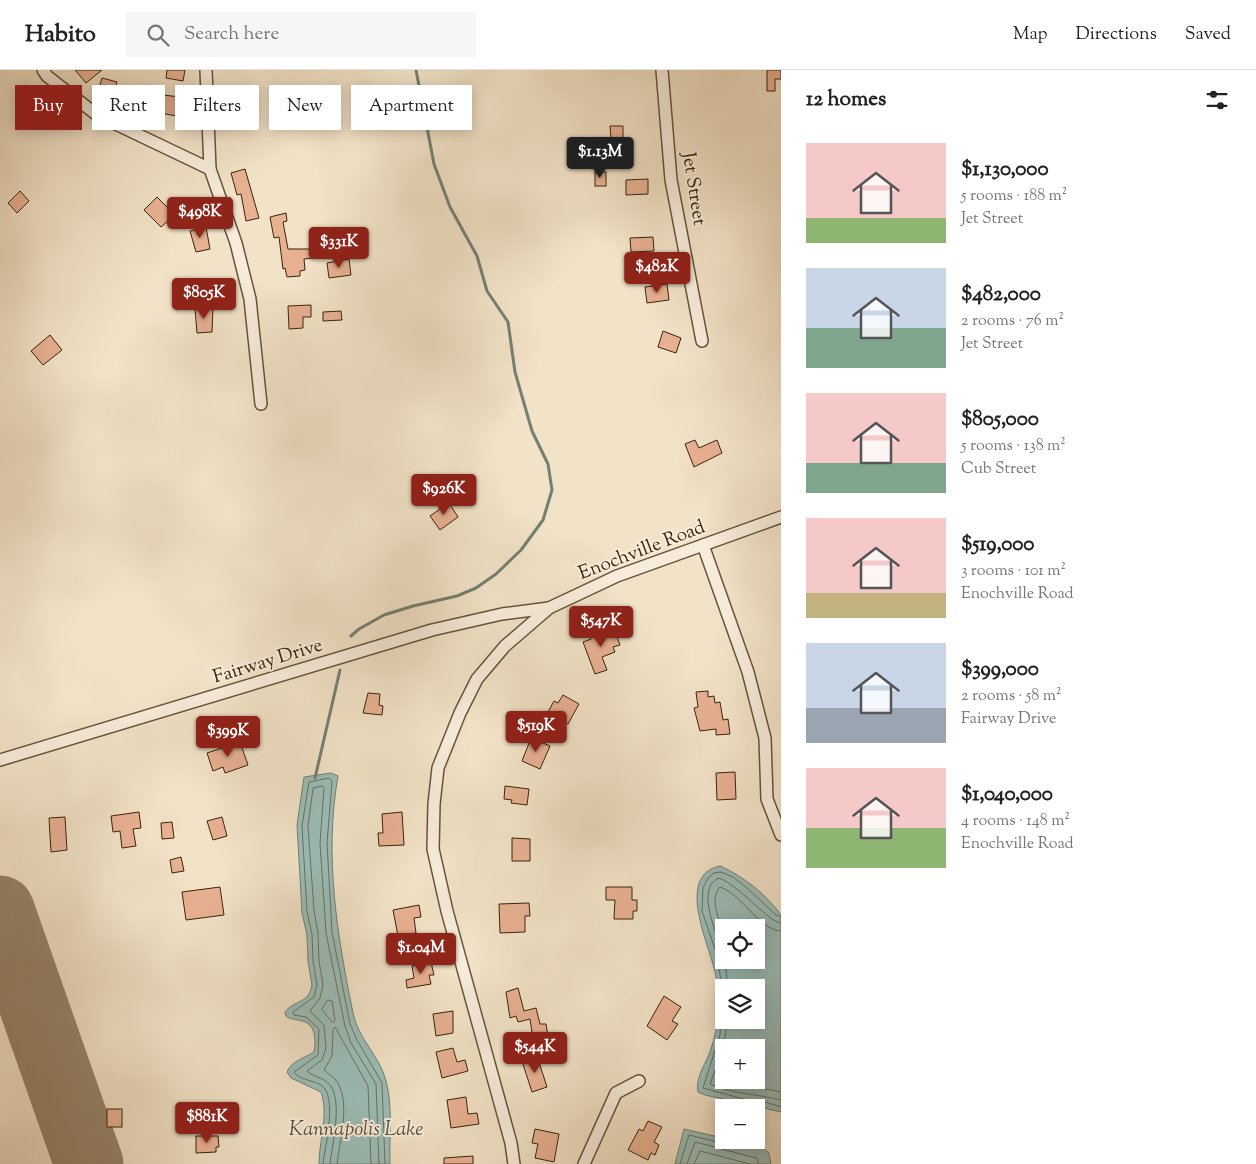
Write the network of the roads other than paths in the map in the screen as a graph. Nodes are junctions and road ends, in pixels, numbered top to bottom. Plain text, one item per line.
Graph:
1 (43, 70) edge
2 (206, 70) edge
3 (662, 70) edge
4 (210, 169) junction
5 (702, 341) dead end
6 (261, 404) dead end
7 (781, 517) edge
8 (704, 545) junction
9 (549, 608) junction
10 (0, 760) edge
11 (781, 835) edge
12 (639, 1081) dead end
13 (514, 1164) edge
14 (584, 1164) edge

1 - 4 street
2 - 4 street
3 - 5 street, Jet Street
4 - 6 street
7 - 8 street, Enochville Road
8 - 9 street, Enochville Road
8 - 11 street
9 - 10 street, Fairway Drive
9 - 13 street, Enochville Road
12 - 14 street

